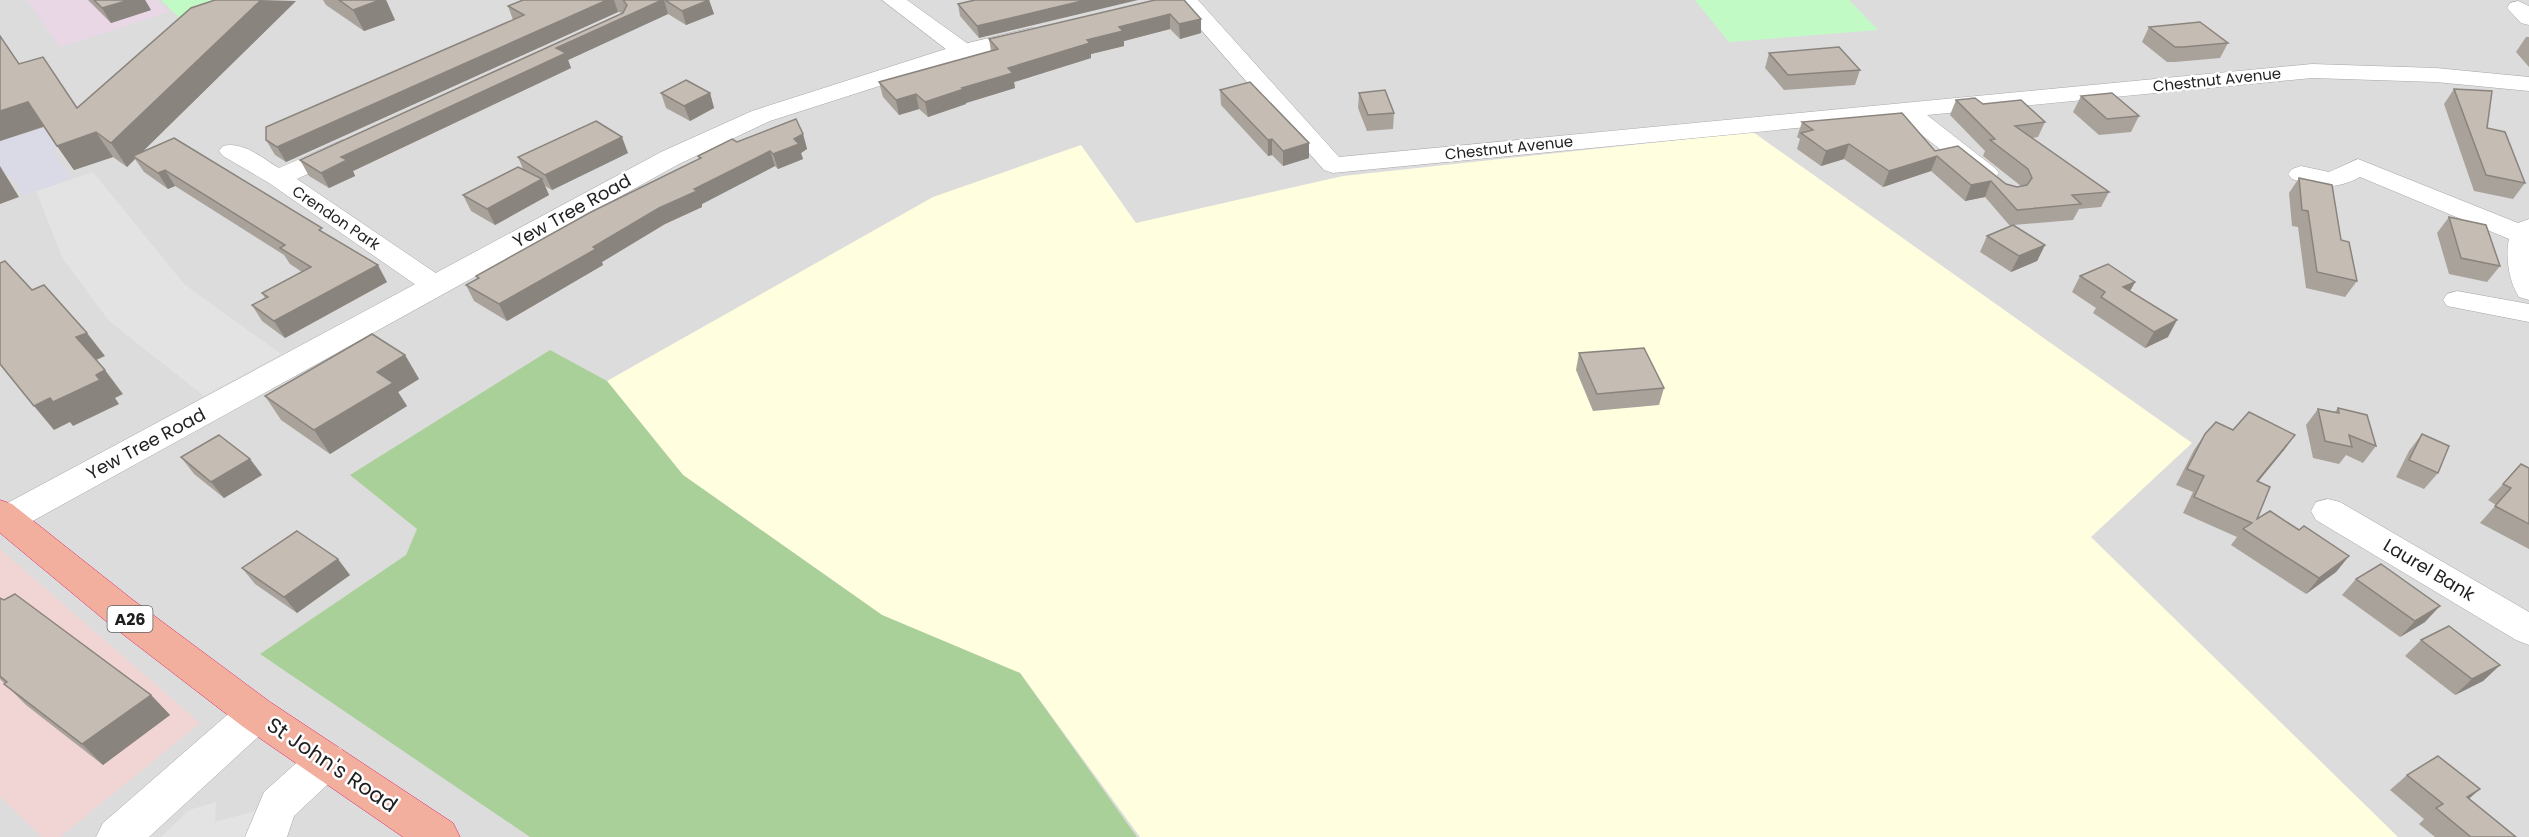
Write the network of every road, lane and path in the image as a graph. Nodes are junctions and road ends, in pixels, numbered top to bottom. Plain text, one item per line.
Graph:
1 (893, 0) edge
2 (1176, 1) edge
3 (1053, 30) edge
4 (963, 51) junction
5 (2529, 84) edge
6 (1905, 110) junction
7 (363, 139) edge
8 (232, 151) dead end
9 (2301, 174) dead end
10 (278, 178) junction
11 (2001, 185) edge
12 (2526, 231) edge
13 (436, 286) junction
14 (2529, 291) edge
15 (2457, 300) dead end
16 (2529, 313) edge
17 (2328, 511) dead end
18 (4, 516) edge
19 (2529, 630) edge
20 (256, 714) junction
21 (327, 760) junction
22 (118, 837) edge
23 (266, 837) edge
24 (438, 837) edge

1 - 4 street
2 - 6 street, Chestnut Avenue
3 - 4 street, Yew Tree Road
4 - 13 street, Yew Tree Road
5 - 6 street, Chestnut Avenue
6 - 11 street
7 - 10 street, Crendon Park
8 - 10 street
9 - 12 street
10 - 13 street, Crendon Park
12 - 14 street
13 - 18 street, Yew Tree Road
15 - 16 street
17 - 19 street, Laurel Bank
18 - 20 highway, A26
20 - 21 highway, St John's Road / A26
20 - 22 street
21 - 23 street
21 - 24 highway, St John's Road / A26

